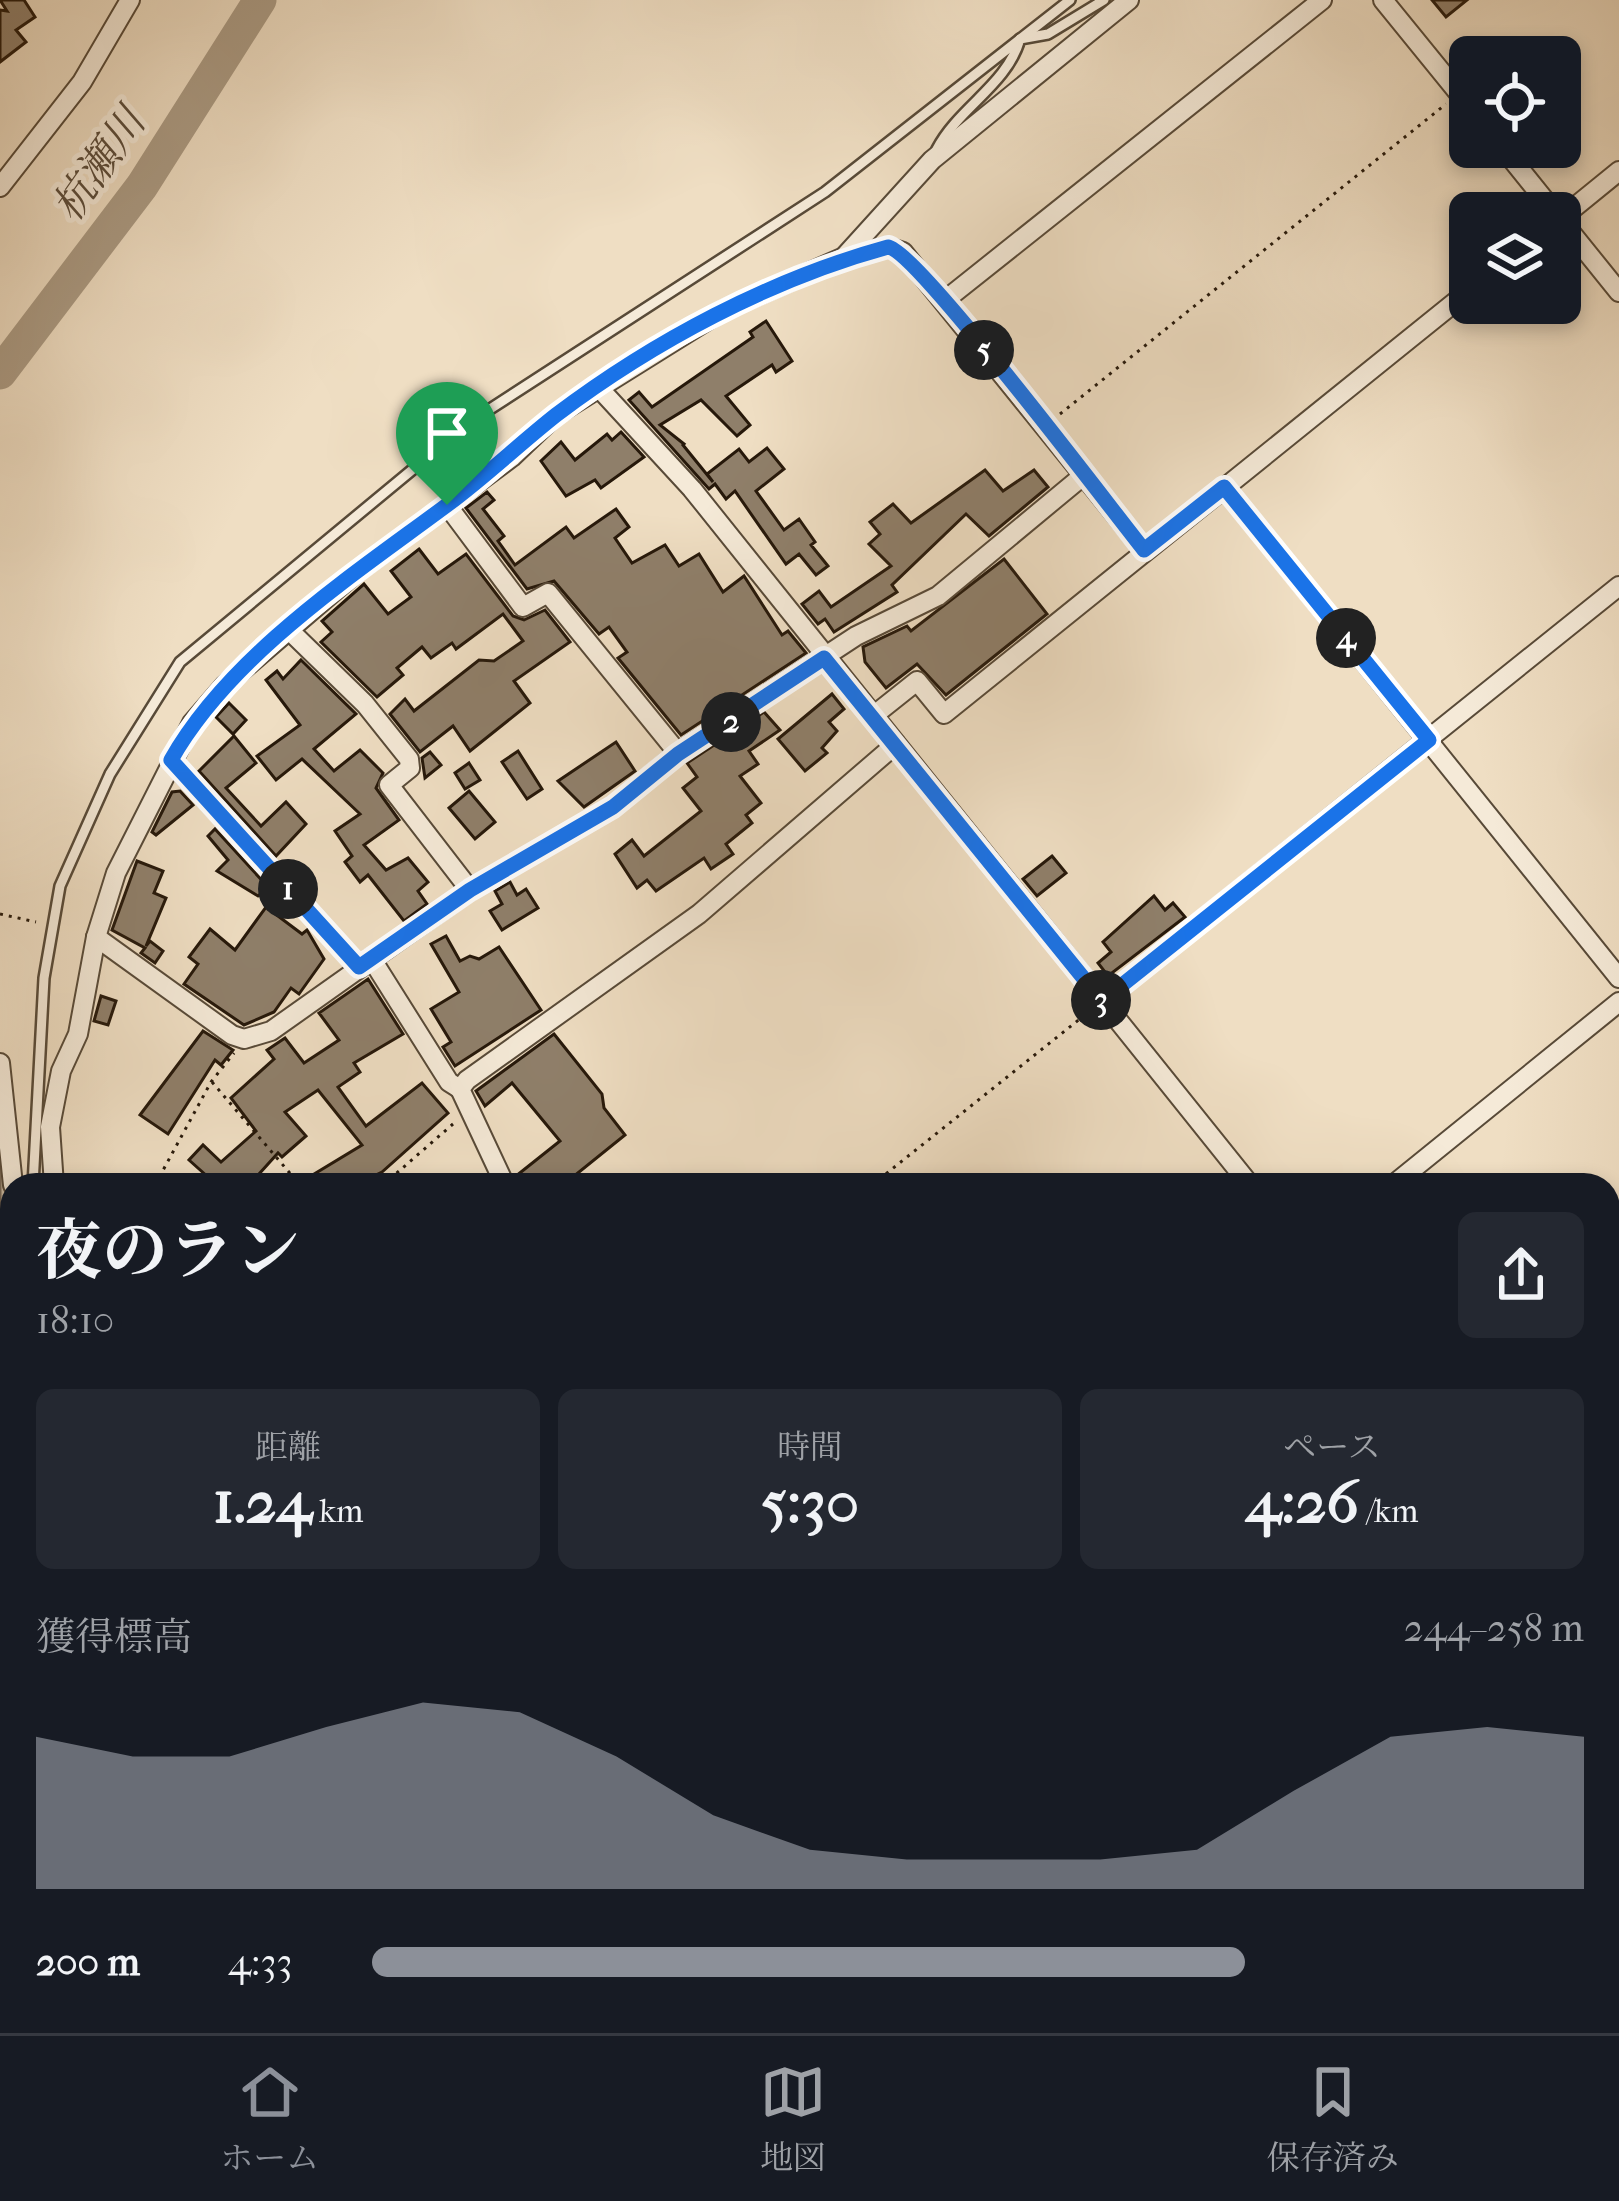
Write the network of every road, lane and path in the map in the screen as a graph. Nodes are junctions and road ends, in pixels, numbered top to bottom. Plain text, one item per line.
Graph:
1 (130, 0) edge
2 (1070, 0) edge
3 (1105, 0) edge
4 (1129, 0) edge
5 (1322, 0) edge
6 (1383, 0) edge
7 (1021, 39) junction
8 (1449, 81) edge
9 (1449, 112) edge
10 (932, 160) junction
11 (1519, 168) edge
12 (1619, 171) edge
13 (0, 187) edge
14 (1539, 192) edge
15 (844, 257) junction
16 (1619, 292) edge
17 (944, 301) junction
18 (1449, 307) edge
19 (599, 388) junction
20 (1045, 426) junction
21 (1084, 475) junction
22 (1224, 487) junction
23 (447, 505) junction
24 (1144, 550) junction
25 (1619, 586) edge
26 (290, 630) junction
27 (824, 658) junction
28 (873, 716) junction
29 (1429, 740) junction
30 (896, 744) junction
31 (678, 754) junction
32 (171, 760) junction
33 (470, 890) junction
34 (96, 937) junction
35 (365, 963) junction
36 (1619, 978) edge
37 (1102, 1001) junction
38 (1619, 1002) edge
39 (244, 1040) junction
40 (0, 1063) edge
41 (211, 1082) junction
42 (460, 1089) junction
43 (468, 1111) junction
44 (12, 1173) edge
45 (34, 1173) edge
46 (53, 1173) edge
47 (162, 1173) edge
48 (290, 1173) edge
49 (396, 1173) edge
50 (499, 1173) edge
51 (887, 1173) edge
52 (1240, 1173) edge
53 (1408, 1173) edge

1 - 13 street
2 - 7 lane
3 - 7 lane
4 - 10 street
5 - 17 street
6 - 8 street
7 - 10 lane
7 - 45 lane
9 - 20 path
10 - 15 street
11 - 14 street
12 - 16 street
15 - 17 street
15 - 19 street
17 - 20 street
18 - 22 street
19 - 23 street
19 - 27 street
20 - 21 street
21 - 24 street
21 - 27 street
22 - 24 street
22 - 29 street
23 - 26 street
23 - 31 street
24 - 28 street
25 - 29 street
26 - 32 street
26 - 33 street
27 - 28 street
27 - 31 street
28 - 30 street
29 - 36 street
29 - 37 street
30 - 37 street
30 - 42 street
31 - 33 street
32 - 34 street
32 - 35 street
33 - 35 street
34 - 39 street
34 - 46 street
35 - 39 street
35 - 42 street
37 - 51 path
37 - 52 street
38 - 53 street
39 - 41 path
40 - 44 street
41 - 47 path
41 - 48 path
42 - 43 street
43 - 49 path
43 - 50 street

